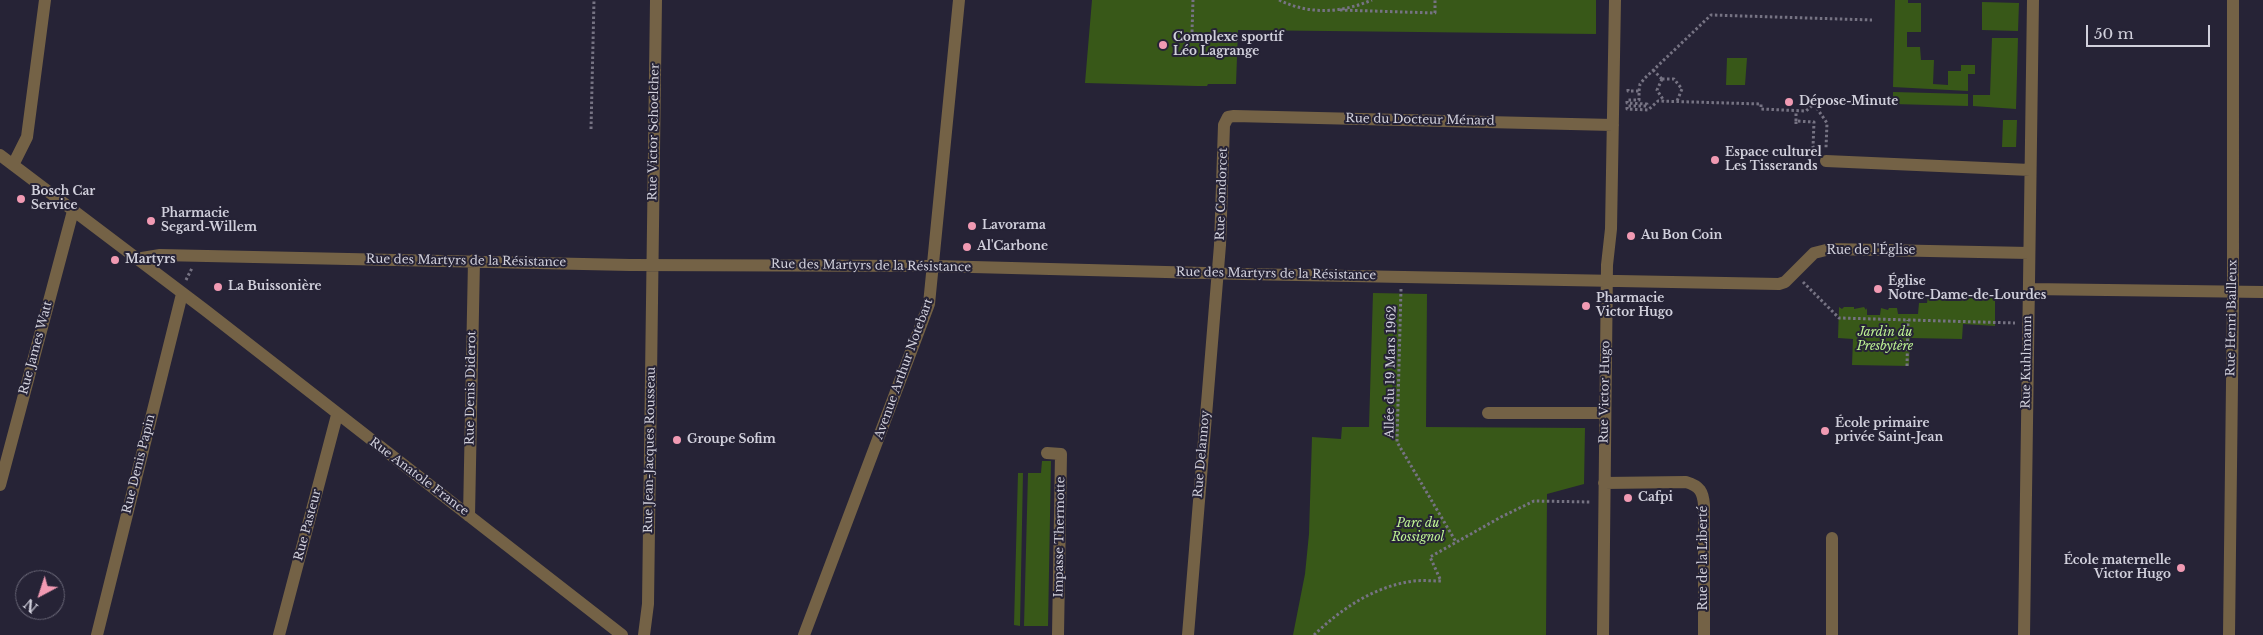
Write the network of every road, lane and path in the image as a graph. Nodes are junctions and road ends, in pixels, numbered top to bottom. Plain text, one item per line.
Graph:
1 (44, 0) edge
2 (594, 0) edge
3 (656, 0) edge
4 (959, 0) edge
5 (1193, 0) edge
6 (1279, 0) edge
7 (1372, 0) edge
8 (1435, 0) edge
9 (1615, 0) edge
10 (2033, 0) edge
11 (2233, 0) edge
12 (1340, 10) junction
13 (1872, 20) dead end
14 (1192, 32) dead end
15 (1653, 70) junction
16 (1662, 79) junction
17 (1629, 85) dead end
18 (1638, 91) junction
19 (1664, 101) junction
20 (1677, 101) junction
21 (1796, 110) junction
22 (1228, 117) joint
23 (1613, 124) junction
24 (592, 129) dead end
25 (0, 155) edge
26 (1826, 155) junction
27 (13, 165) junction
28 (2030, 170) junction
29 (73, 211) junction
30 (2029, 253) junction
31 (136, 259) junction
32 (474, 260) junction
33 (198, 264) dead end
34 (652, 264) junction
35 (934, 266) junction
36 (1217, 272) junction
37 (1794, 273) junction
38 (1402, 276) junction
39 (1606, 282) junction
40 (2029, 288) junction
41 (185, 291) junction
42 (2232, 291) junction
43 (2263, 292) edge
44 (2028, 309) junction
45 (1908, 320) junction
46 (1907, 366) dead end
47 (1488, 413) dead end
48 (1605, 413) junction
49 (338, 415) junction
50 (1047, 453) dead end
51 (1604, 483) junction
52 (0, 485) edge
53 (1604, 502) junction
54 (469, 516) junction
55 (1832, 538) dead end
56 (1456, 542) junction
57 (97, 635) edge
58 (279, 635) edge
59 (622, 635) edge
60 (644, 635) edge
61 (804, 635) edge
62 (1058, 635) edge
63 (1188, 635) edge
64 (1314, 635) edge
65 (1603, 635) edge
66 (1704, 635) edge
67 (1832, 635) edge
68 (2024, 635) edge
69 (2228, 635) edge

1 - 27 street
2 - 24 path
3 - 34 street, Rue Victor Schoelcher
4 - 35 street, Avenue Arthur Notebart
5 - 14 path
6 - 12 path
7 - 12 path
8 - 12 path
9 - 23 street, Rue Victor Hugo
10 - 28 street, Rue Kuhlmann
11 - 42 street, Rue Henri Bailleux
13 - 15 path
15 - 16 path
15 - 18 path
16 - 19 path
16 - 20 path
17 - 18 path
18 - 19 path
19 - 20 path
20 - 21 path
21 - 26 path
21 - 26 path
22 - 23 street, Rue du Docteur Ménard
22 - 36 street, Rue Condorcet
23 - 39 street, Rue Victor Hugo
25 - 27 street, Rue Anatole France
26 - 28 street
27 - 29 street, Rue Anatole France
28 - 30 street, Rue Kuhlmann
29 - 31 street, Rue Anatole France
29 - 52 street, Rue James Watt
30 - 37 street, Rue de l'Église
30 - 40 street, Rue Kuhlmann
31 - 32 street, Rue des Martyrs de la Résistance
31 - 41 street, Rue Anatole France
32 - 34 street, Rue des Martyrs de la Résistance
32 - 54 street, Rue Denis Diderot
33 - 41 path
34 - 35 street, Rue des Martyrs de la Résistance
34 - 60 street, Rue Jean-Jacques Rousseau
35 - 36 street, Rue des Martyrs de la Résistance
35 - 61 street, Avenue Arthur Notebart
36 - 38 street, Rue des Martyrs de la Résistance
36 - 63 street, Rue Delannoy
37 - 39 street, Rue de l'Église
37 - 45 path
38 - 39 street, Rue des Martyrs de la Résistance
38 - 56 path, Allée du 19 Mars 1962
39 - 48 street, Rue Victor Hugo
40 - 42 street
40 - 44 street, Rue Kuhlmann
41 - 49 street, Rue Anatole France
41 - 57 street, Rue Denis Papin
42 - 43 street
42 - 69 street, Rue Henri Bailleux
44 - 45 path
44 - 68 street, Rue Kuhlmann
45 - 46 path
47 - 48 street
48 - 51 street, Rue Victor Hugo
49 - 54 street, Rue Anatole France
49 - 58 street, Rue Pasteur
50 - 62 street, Impasse Thermotte
51 - 53 street, Rue Victor Hugo
51 - 66 street, Rue de la Liberté
53 - 56 path
53 - 65 street, Rue Victor Hugo
54 - 59 street, Rue Anatole France
55 - 67 street
56 - 64 path

